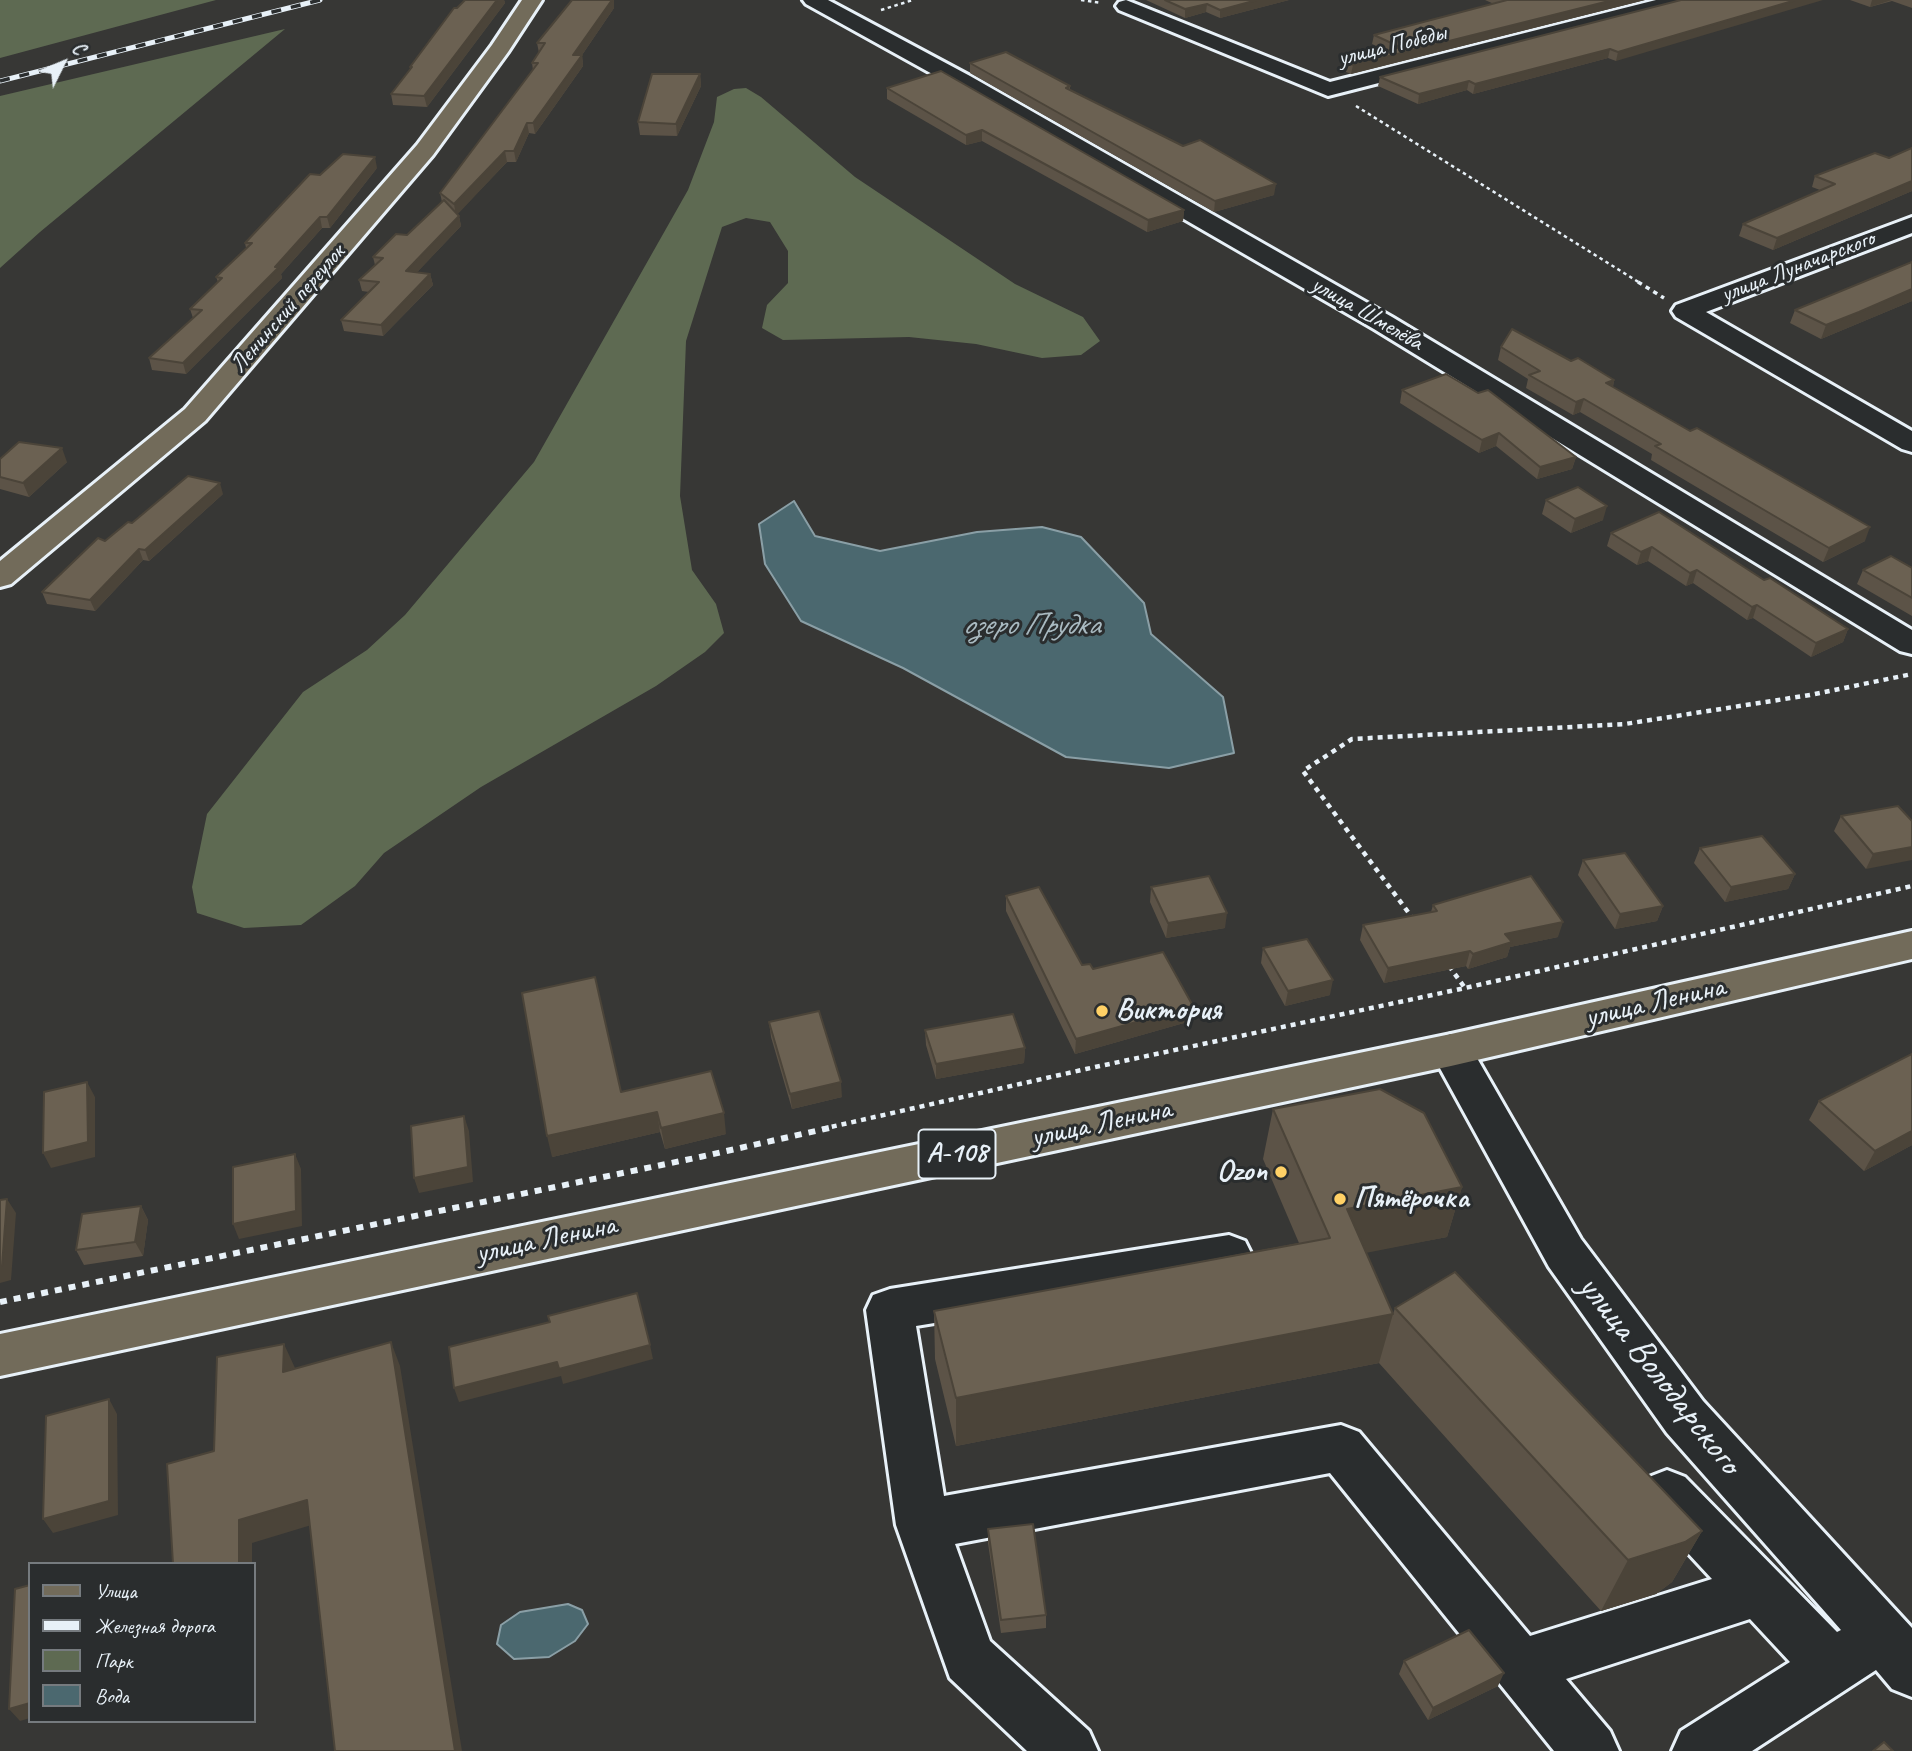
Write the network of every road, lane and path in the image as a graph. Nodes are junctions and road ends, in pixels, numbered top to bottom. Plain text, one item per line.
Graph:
1 (532, 0) edge
2 (813, 0) edge
3 (1152, 0) edge
4 (1680, 0) edge
5 (1328, 89) junction
6 (1912, 224) edge
7 (1685, 312) junction
8 (1912, 443) edge
9 (0, 577) edge
10 (1912, 644) edge
11 (1912, 674) edge
12 (1912, 886) edge
13 (1416, 923) edge
14 (1912, 945) edge
15 (1441, 956) edge
16 (1465, 988) junction
17 (1451, 1050) junction
18 (1229, 1255) edge
19 (0, 1302) edge
20 (0, 1355) edge
21 (1636, 1463) edge
22 (922, 1525) junction
23 (1759, 1591) junction
24 (1896, 1652) edge
25 (1521, 1666) junction
26 (1833, 1667) junction
27 (1069, 1751) edge
28 (1590, 1751) edge
29 (1701, 1751) edge

1 - 9 main road, Ленинский переулок
2 - 10 street, улица Шмелёва
3 - 5 street, улица Победы
4 - 5 street, улица Победы
5 - 7 path
6 - 7 street, улица Луначарского
7 - 8 street
11 - 13 path
12 - 16 path
14 - 17 main road, улица Ленина / А-108
15 - 16 path
16 - 19 path
17 - 20 main road, улица Ленина / А-108
17 - 24 street, улица Володарского
18 - 22 street
21 - 23 street
22 - 25 street
22 - 27 street
23 - 25 street
23 - 26 street
24 - 26 street
25 - 28 street
26 - 29 street

